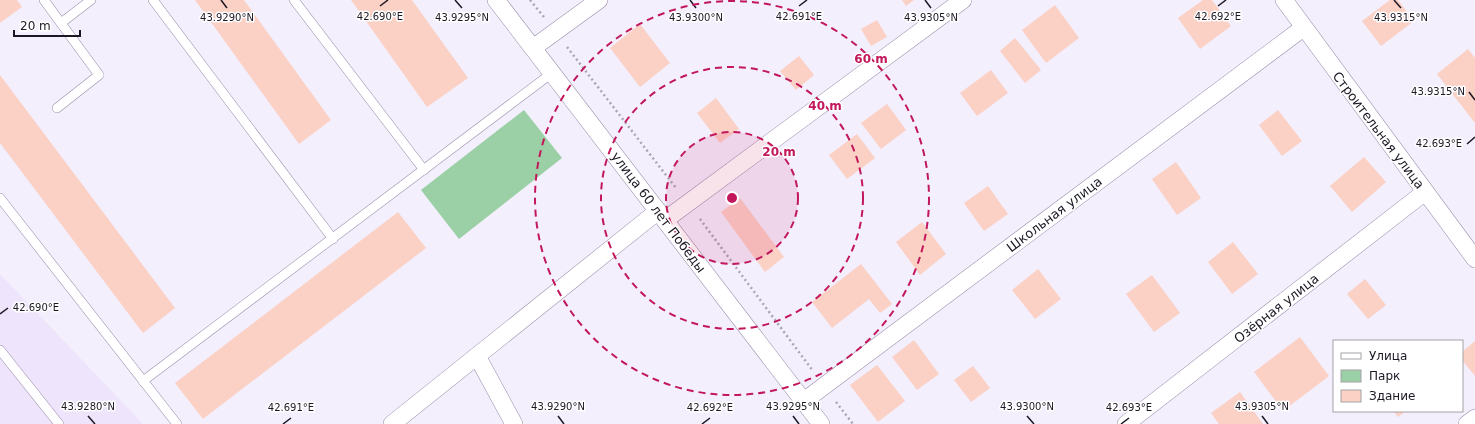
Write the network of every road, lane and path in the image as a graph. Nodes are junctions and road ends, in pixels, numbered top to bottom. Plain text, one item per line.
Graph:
1 (44, 0) edge
2 (91, 0) edge
3 (153, 0) edge
4 (294, 0) edge
5 (496, 0) edge
6 (599, 0) edge
7 (963, 0) edge
8 (1284, 0) edge
9 (61, 23) junction
10 (1303, 28) junction
11 (533, 48) junction
12 (552, 73) junction
13 (57, 108) dead end
14 (424, 170) junction
15 (1425, 192) junction
16 (0, 198) edge
17 (662, 215) junction
18 (333, 239) junction
19 (1475, 259) edge
20 (0, 350) edge
21 (477, 356) junction
22 (143, 381) junction
23 (804, 401) junction
24 (1475, 418) edge
25 (58, 424) edge
26 (177, 424) edge
27 (392, 424) edge
28 (514, 424) edge
29 (821, 424) edge
30 (1126, 424) edge
31 (1467, 424) edge

1 - 9 lane
2 - 9 lane
3 - 18 lane
4 - 14 lane
5 - 11 street, улица 60 лет Победы
6 - 11 street
7 - 17 street
8 - 10 street, Строительная улица
9 - 13 lane
10 - 15 street, Строительная улица
10 - 23 street, Школьная улица
11 - 12 street, улица 60 лет Победы
12 - 14 lane
12 - 17 street, улица 60 лет Победы
14 - 18 lane
15 - 19 street, Строительная улица
15 - 30 street, Озёрная улица
16 - 22 lane
17 - 21 street
17 - 23 street, улица 60 лет Победы
18 - 22 lane
20 - 25 lane
21 - 27 street
21 - 28 street
22 - 26 lane
23 - 29 street, улица 60 лет Победы
24 - 31 street

